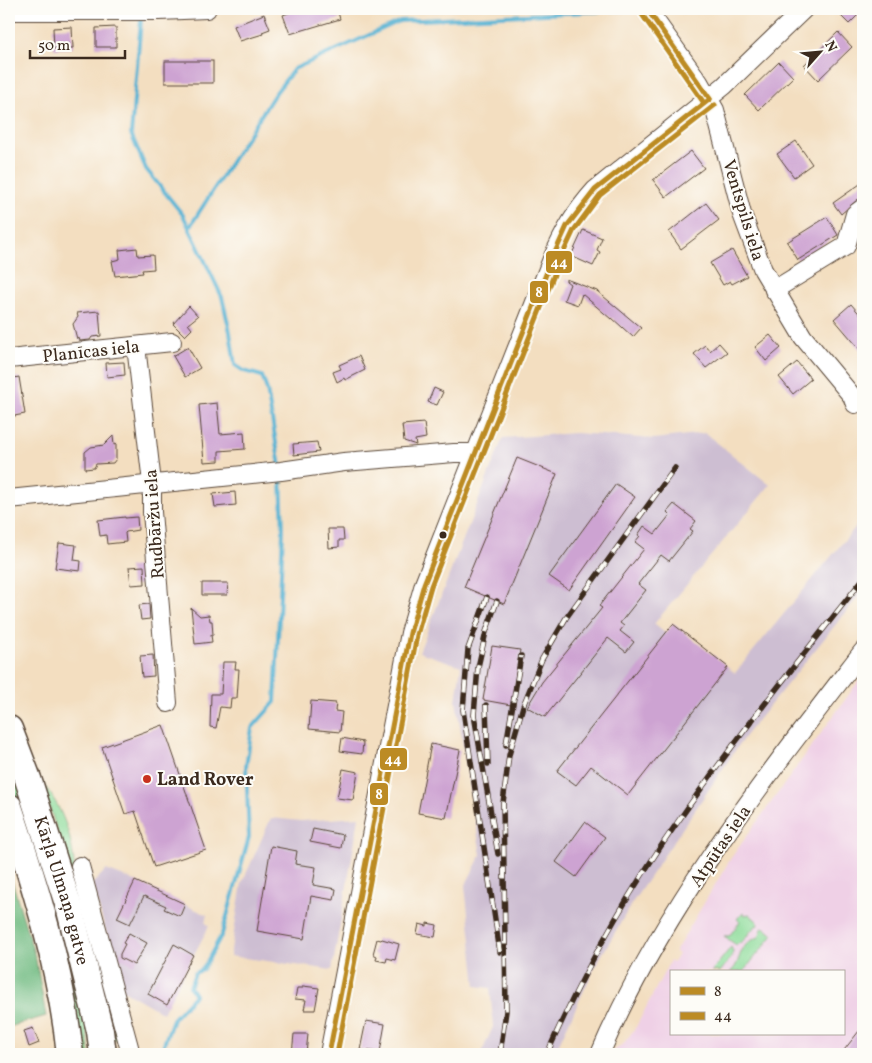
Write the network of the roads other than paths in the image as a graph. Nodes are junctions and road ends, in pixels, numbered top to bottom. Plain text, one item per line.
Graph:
1 (207, 9) edge
2 (647, 9) edge
3 (804, 9) edge
4 (15, 10) edge
5 (710, 99) junction
6 (863, 208) edge
7 (774, 290) junction
8 (172, 342) dead end
9 (136, 346) junction
10 (9, 359) edge
11 (855, 404) dead end
12 (475, 453) junction
13 (152, 483) junction
14 (9, 499) edge
15 (863, 652) edge
16 (168, 703) dead end
17 (9, 729) edge
18 (9, 808) edge
19 (80, 866) dead end
20 (70, 1054) edge
21 (104, 1054) edge
22 (131, 1054) edge
23 (329, 1054) edge
24 (600, 1054) edge

1 - 4 street
2 - 5 street, Ventspils iela
3 - 5 street
5 - 7 street, Ventspils iela
5 - 12 street
6 - 7 street
7 - 11 street, Ventspils iela
8 - 9 street, Planīcas iela
9 - 10 street, Planīcas iela
9 - 13 street, Rudbāržu iela
12 - 13 street
12 - 23 street
13 - 14 street
13 - 16 street, Rudbāržu iela
15 - 24 street, Atpūtas iela
17 - 21 highway, Kārļa Ulmaņa gatve
18 - 20 highway, Kārļa Ulmaņa gatve
19 - 22 street

